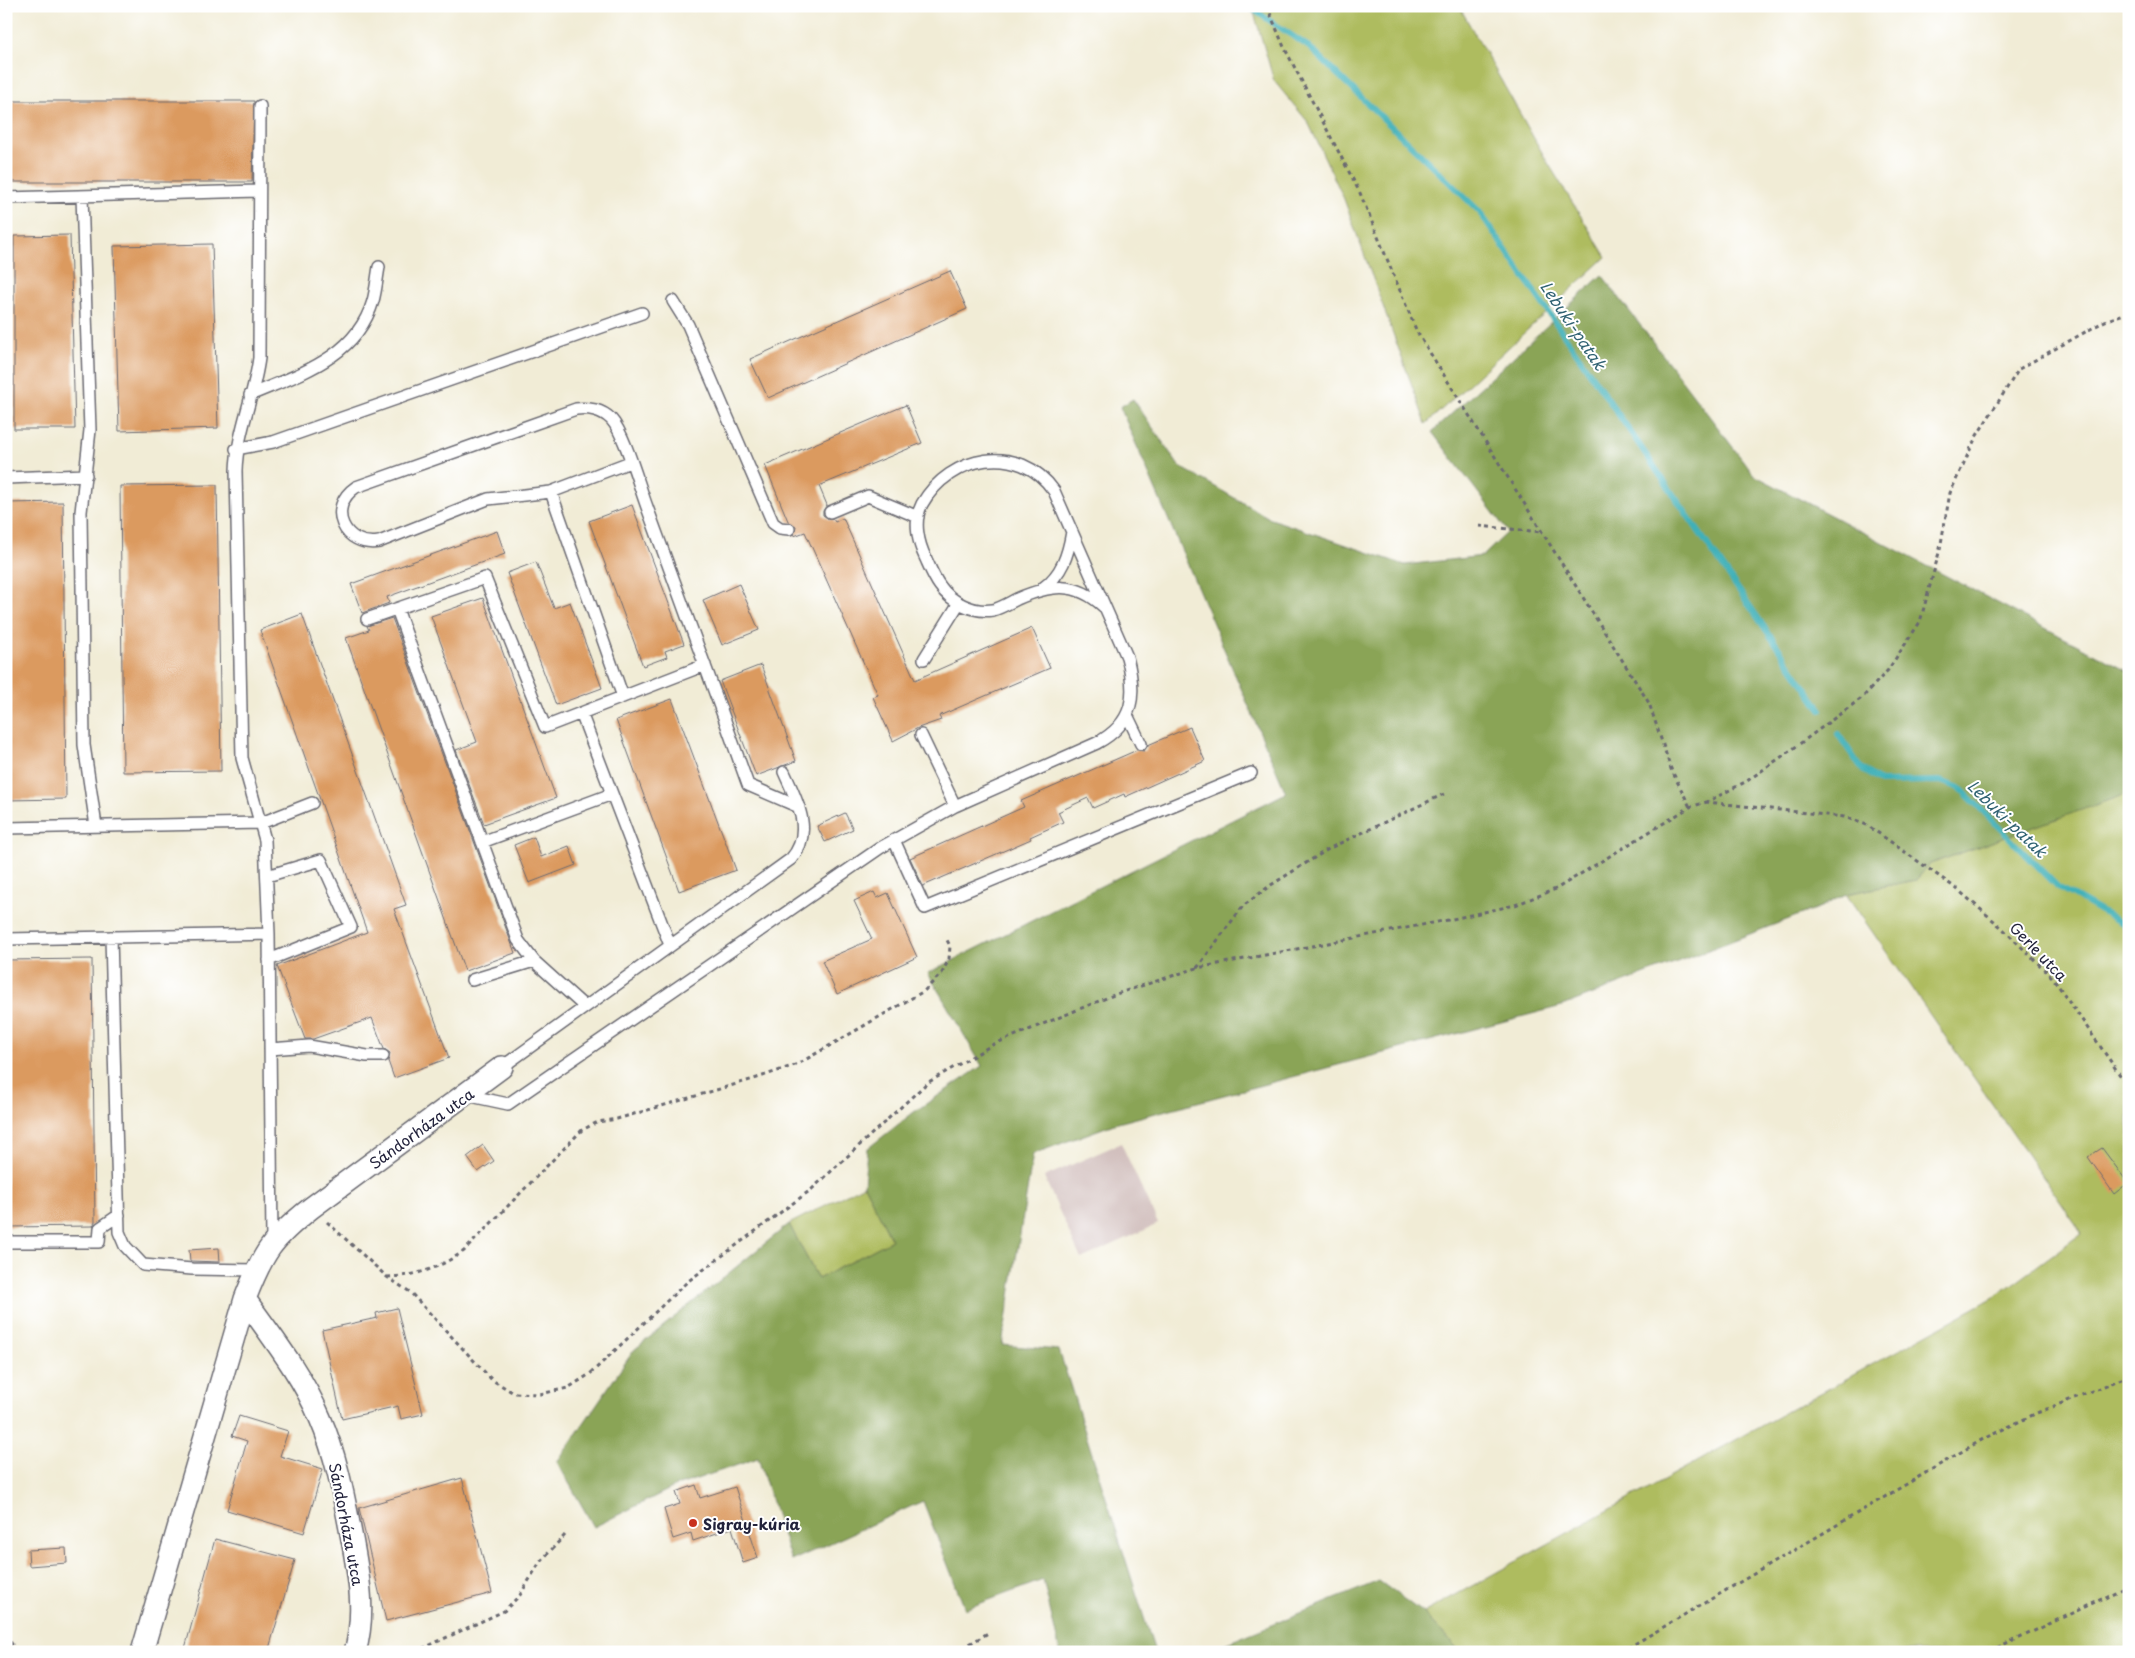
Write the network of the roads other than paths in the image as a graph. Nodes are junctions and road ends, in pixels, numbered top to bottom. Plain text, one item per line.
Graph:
1 (260, 106) dead end
2 (258, 191) junction
3 (82, 196) junction
4 (6, 198) edge
5 (379, 266) dead end
6 (673, 301) dead end
7 (642, 313) dead end
8 (250, 395) junction
9 (236, 449) junction
10 (630, 462) junction
11 (86, 475) junction
12 (6, 478) edge
13 (551, 492) junction
14 (830, 512) dead end
15 (918, 517) junction
16 (789, 529) dead end
17 (1072, 532) junction
18 (1041, 589) junction
19 (959, 603) junction
20 (1104, 607) junction
21 (397, 609) junction
22 (367, 619) dead end
23 (924, 659) dead end
24 (705, 665) junction
25 (623, 697) junction
26 (581, 713) junction
27 (1127, 715) junction
28 (921, 735) dead end
29 (1141, 744) dead end
30 (784, 772) dead end
31 (1251, 773) dead end
32 (612, 794) junction
33 (312, 803) dead end
34 (955, 806) junction
35 (799, 807) junction
36 (261, 823) junction
37 (96, 826) junction
38 (6, 828) edge
39 (894, 840) junction
40 (482, 842) junction
41 (267, 876) junction
42 (269, 934) junction
43 (111, 936) junction
44 (6, 939) edge
45 (670, 945) junction
46 (269, 960) junction
47 (534, 961) junction
48 (472, 980) dead end
49 (585, 1007) junction
50 (270, 1049) junction
51 (383, 1056) dead end
52 (502, 1067) joint
53 (466, 1095) junction
54 (118, 1215) junction
55 (6, 1242) edge
56 (272, 1243) junction
57 (256, 1270) junction
58 (245, 1299) junction
59 (142, 1652) edge
60 (355, 1652) edge
61 (362, 1652) edge

1 - 2 lane
2 - 3 lane
2 - 8 lane
3 - 4 lane
3 - 11 lane
5 - 8 lane
6 - 16 lane
7 - 9 lane
8 - 9 lane
9 - 36 lane
10 - 13 lane
10 - 13 lane
10 - 24 lane
11 - 12 lane
11 - 37 lane
13 - 25 lane
14 - 15 lane
15 - 17 lane
15 - 19 lane
17 - 18 lane
17 - 20 lane
18 - 19 lane
18 - 20 lane
19 - 23 lane
20 - 27 lane
21 - 22 lane
21 - 26 lane
21 - 40 lane
24 - 25 lane
24 - 35 lane
25 - 26 lane
26 - 32 lane
27 - 29 lane
27 - 34 lane
28 - 34 lane
30 - 35 lane
31 - 39 lane
32 - 40 lane
32 - 45 lane
33 - 36 lane
34 - 39 lane
35 - 45 lane
36 - 37 lane
36 - 41 lane
37 - 38 lane
39 - 53 lane
40 - 47 lane
41 - 42 lane
41 - 46 lane
42 - 43 lane
42 - 46 lane
43 - 44 lane
43 - 54 lane
45 - 49 lane
46 - 50 lane
47 - 48 lane
47 - 49 lane
49 - 52 lane
50 - 51 lane
50 - 56 lane
52 - 53 street, Sándorháza utca
53 - 56 street, Sándorháza utca
54 - 55 lane
54 - 57 lane
56 - 57 street, Sándorháza utca
57 - 58 street, Sándorháza utca
58 - 59 street, Sándorháza utca
58 - 60 street, Sándorháza utca
60 - 61 lane

